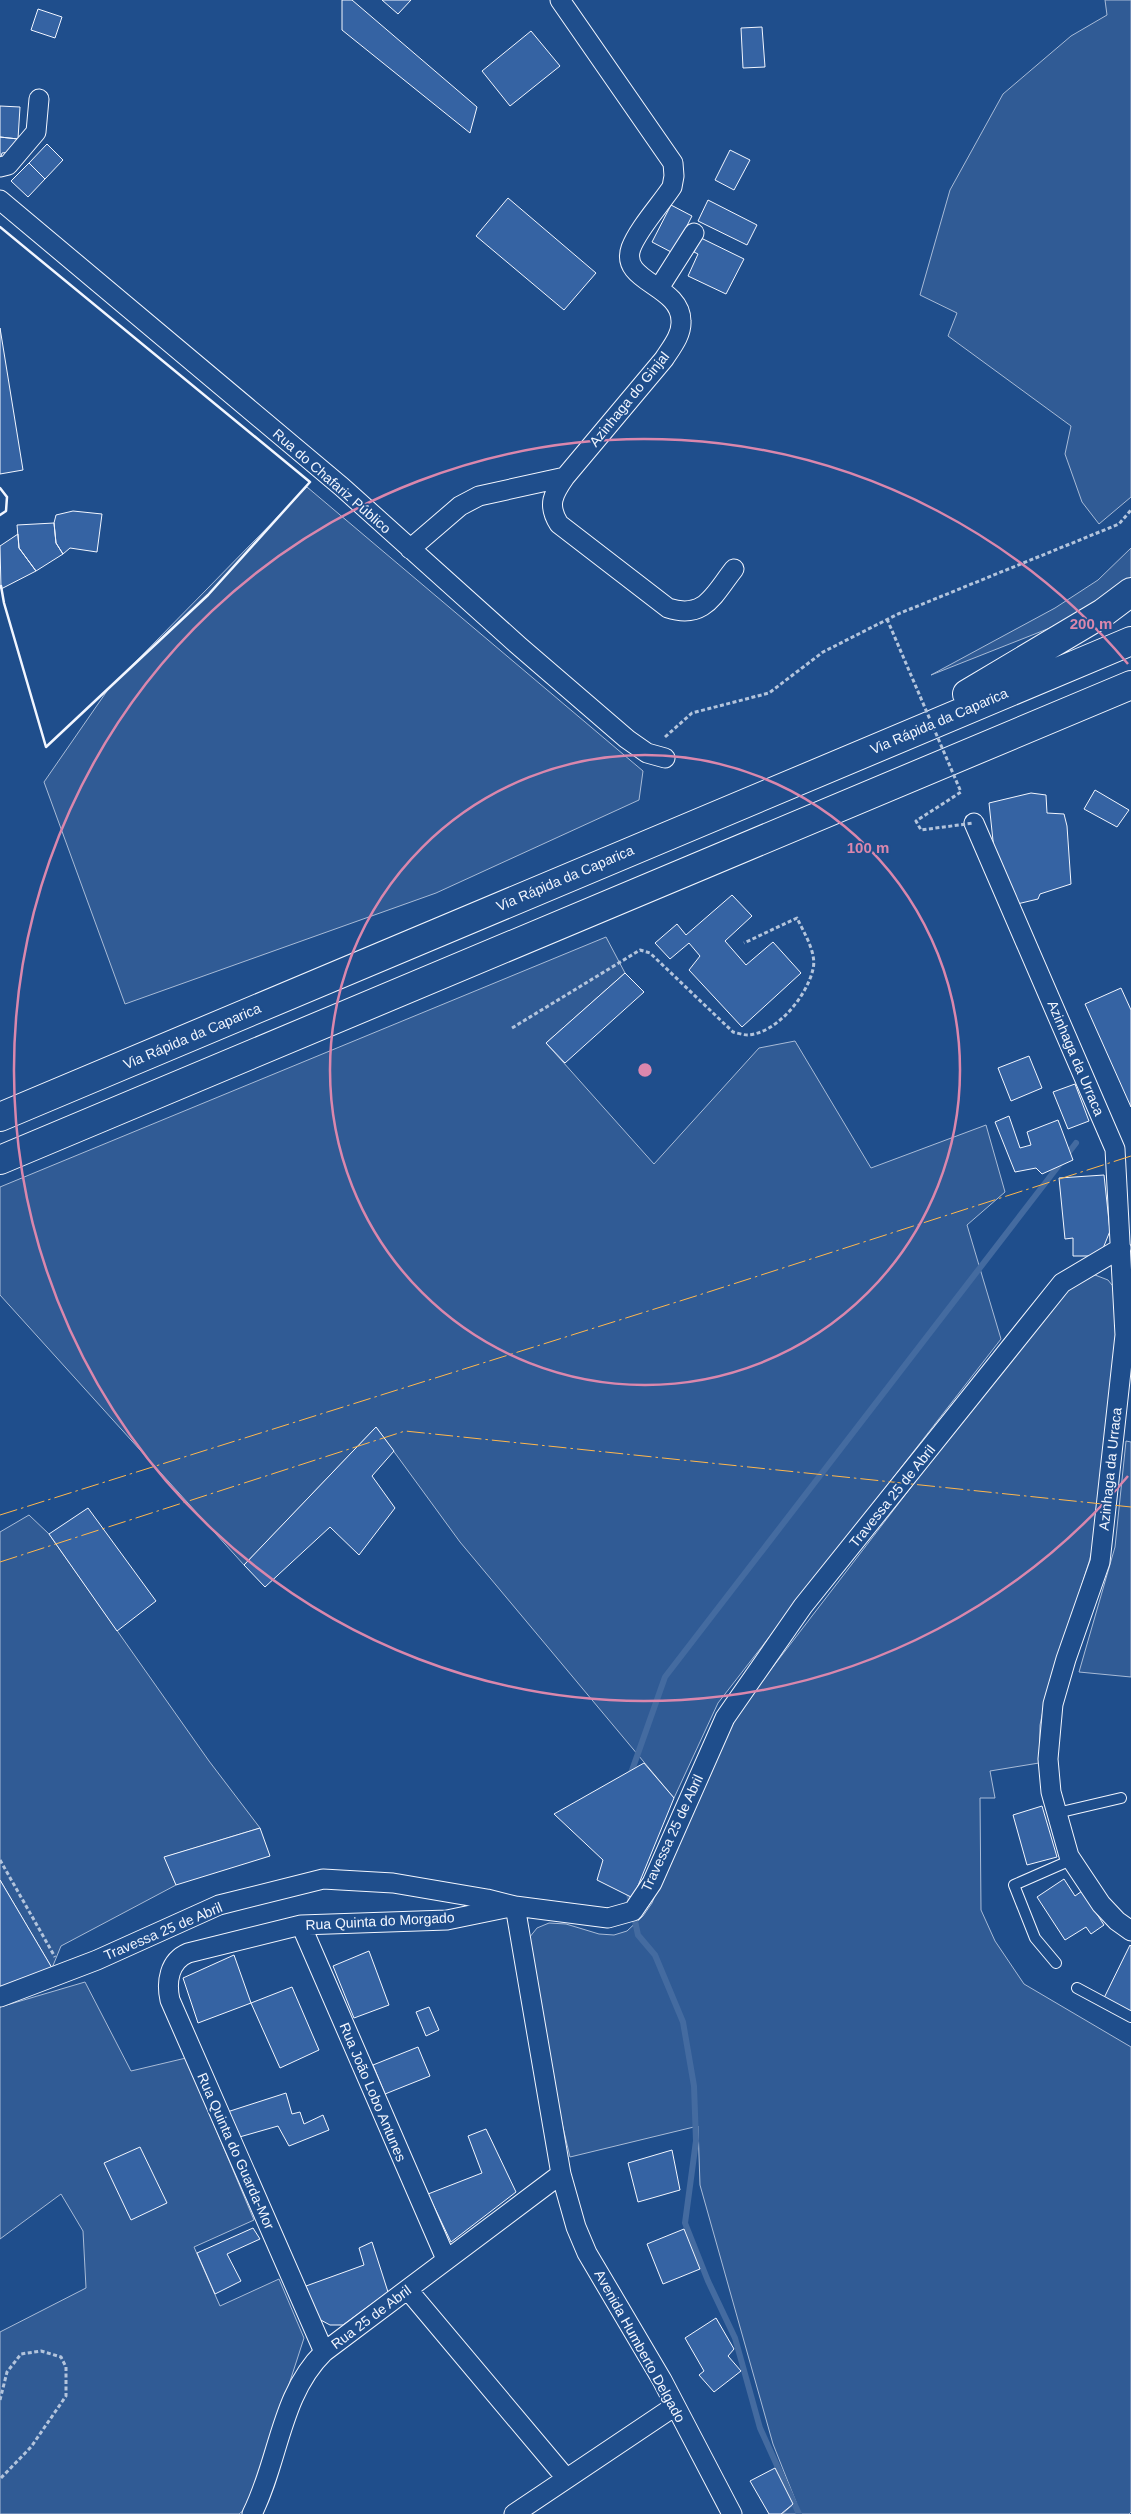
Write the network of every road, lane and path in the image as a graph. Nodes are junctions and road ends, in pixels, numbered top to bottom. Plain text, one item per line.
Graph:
1 (560, 0) edge
2 (39, 98) dead end
3 (0, 167) edge
4 (0, 200) edge
5 (694, 233) dead end
6 (659, 288) junction
7 (565, 477) junction
8 (1131, 510) edge
9 (410, 550) junction
10 (734, 569) dead end
11 (1131, 592) edge
12 (886, 620) junction
13 (1131, 641) edge
14 (1131, 685) edge
15 (1131, 696) edge
16 (1071, 710) junction
17 (883, 744) junction
18 (647, 753) junction
19 (665, 758) dead end
20 (974, 823) joint
21 (744, 943) dead end
22 (512, 1028) dead end
23 (0, 1116) edge
24 (0, 1160) edge
25 (1121, 1248) junction
26 (1121, 1798) dead end
27 (1057, 1813) junction
28 (0, 1860) edge
29 (1071, 1860) junction
30 (515, 1906) junction
31 (301, 1925) junction
32 (1131, 1931) edge
33 (188, 1953) joint
34 (1056, 1963) dead end
35 (64, 1972) junction
36 (1077, 1988) dead end
37 (0, 1997) edge
38 (1131, 2017) edge
39 (561, 2174) junction
40 (446, 2259) junction
41 (408, 2290) junction
42 (324, 2352) junction
43 (1, 2392) edge
44 (0, 2400) edge
45 (675, 2406) junction
46 (566, 2478) junction
47 (0, 2479) edge
48 (252, 2514) edge
49 (514, 2514) edge
50 (732, 2514) edge

1 - 6 street, Azinhaga do Ginjal
2 - 3 street
4 - 9 street, Rua do Chafariz Público
5 - 6 street
6 - 7 street, Azinhaga do Ginjal
7 - 9 street
7 - 10 street, Azinhaga do Ginjal
8 - 12 path
9 - 18 street, Rua do Chafariz Público
11 - 17 highway
12 - 18 path
12 - 20 path, bridge
13 - 17 highway, Via Rápida da Caparica
14 - 16 highway
15 - 16 highway
16 - 24 highway
17 - 23 highway, Via Rápida da Caparica
18 - 19 street, Rua do Chafariz Público
20 - 25 street, Azinhaga da Urraca
21 - 22 path
25 - 27 street, Azinhaga da Urraca
25 - 30 street, Travessa 25 de Abril
26 - 27 lane
27 - 29 street, Azinhaga da Urraca
28 - 35 path
29 - 32 street, Azinhaga da Urraca
29 - 34 lane
30 - 31 street, Rua Quinta do Morgado
30 - 35 street, Travessa 25 de Abril
30 - 39 street
31 - 33 street, Rua Quinta do Morgado
31 - 40 street, Rua João Lobo Antunes
33 - 42 street, Rua Quinta do Guarda-Mor
35 - 37 street, Travessa 25 de Abril
36 - 38 lane
39 - 40 street, Rua 25 de Abril
39 - 45 street, Avenida Humberto Delgado
40 - 41 street, Rua 25 de Abril
41 - 42 street, Rua 25 de Abril
41 - 46 street
42 - 48 street, Rua 25 de Abril
43 - 44 path
43 - 47 path
45 - 46 street
45 - 50 street, Avenida Humberto Delgado
46 - 49 street

